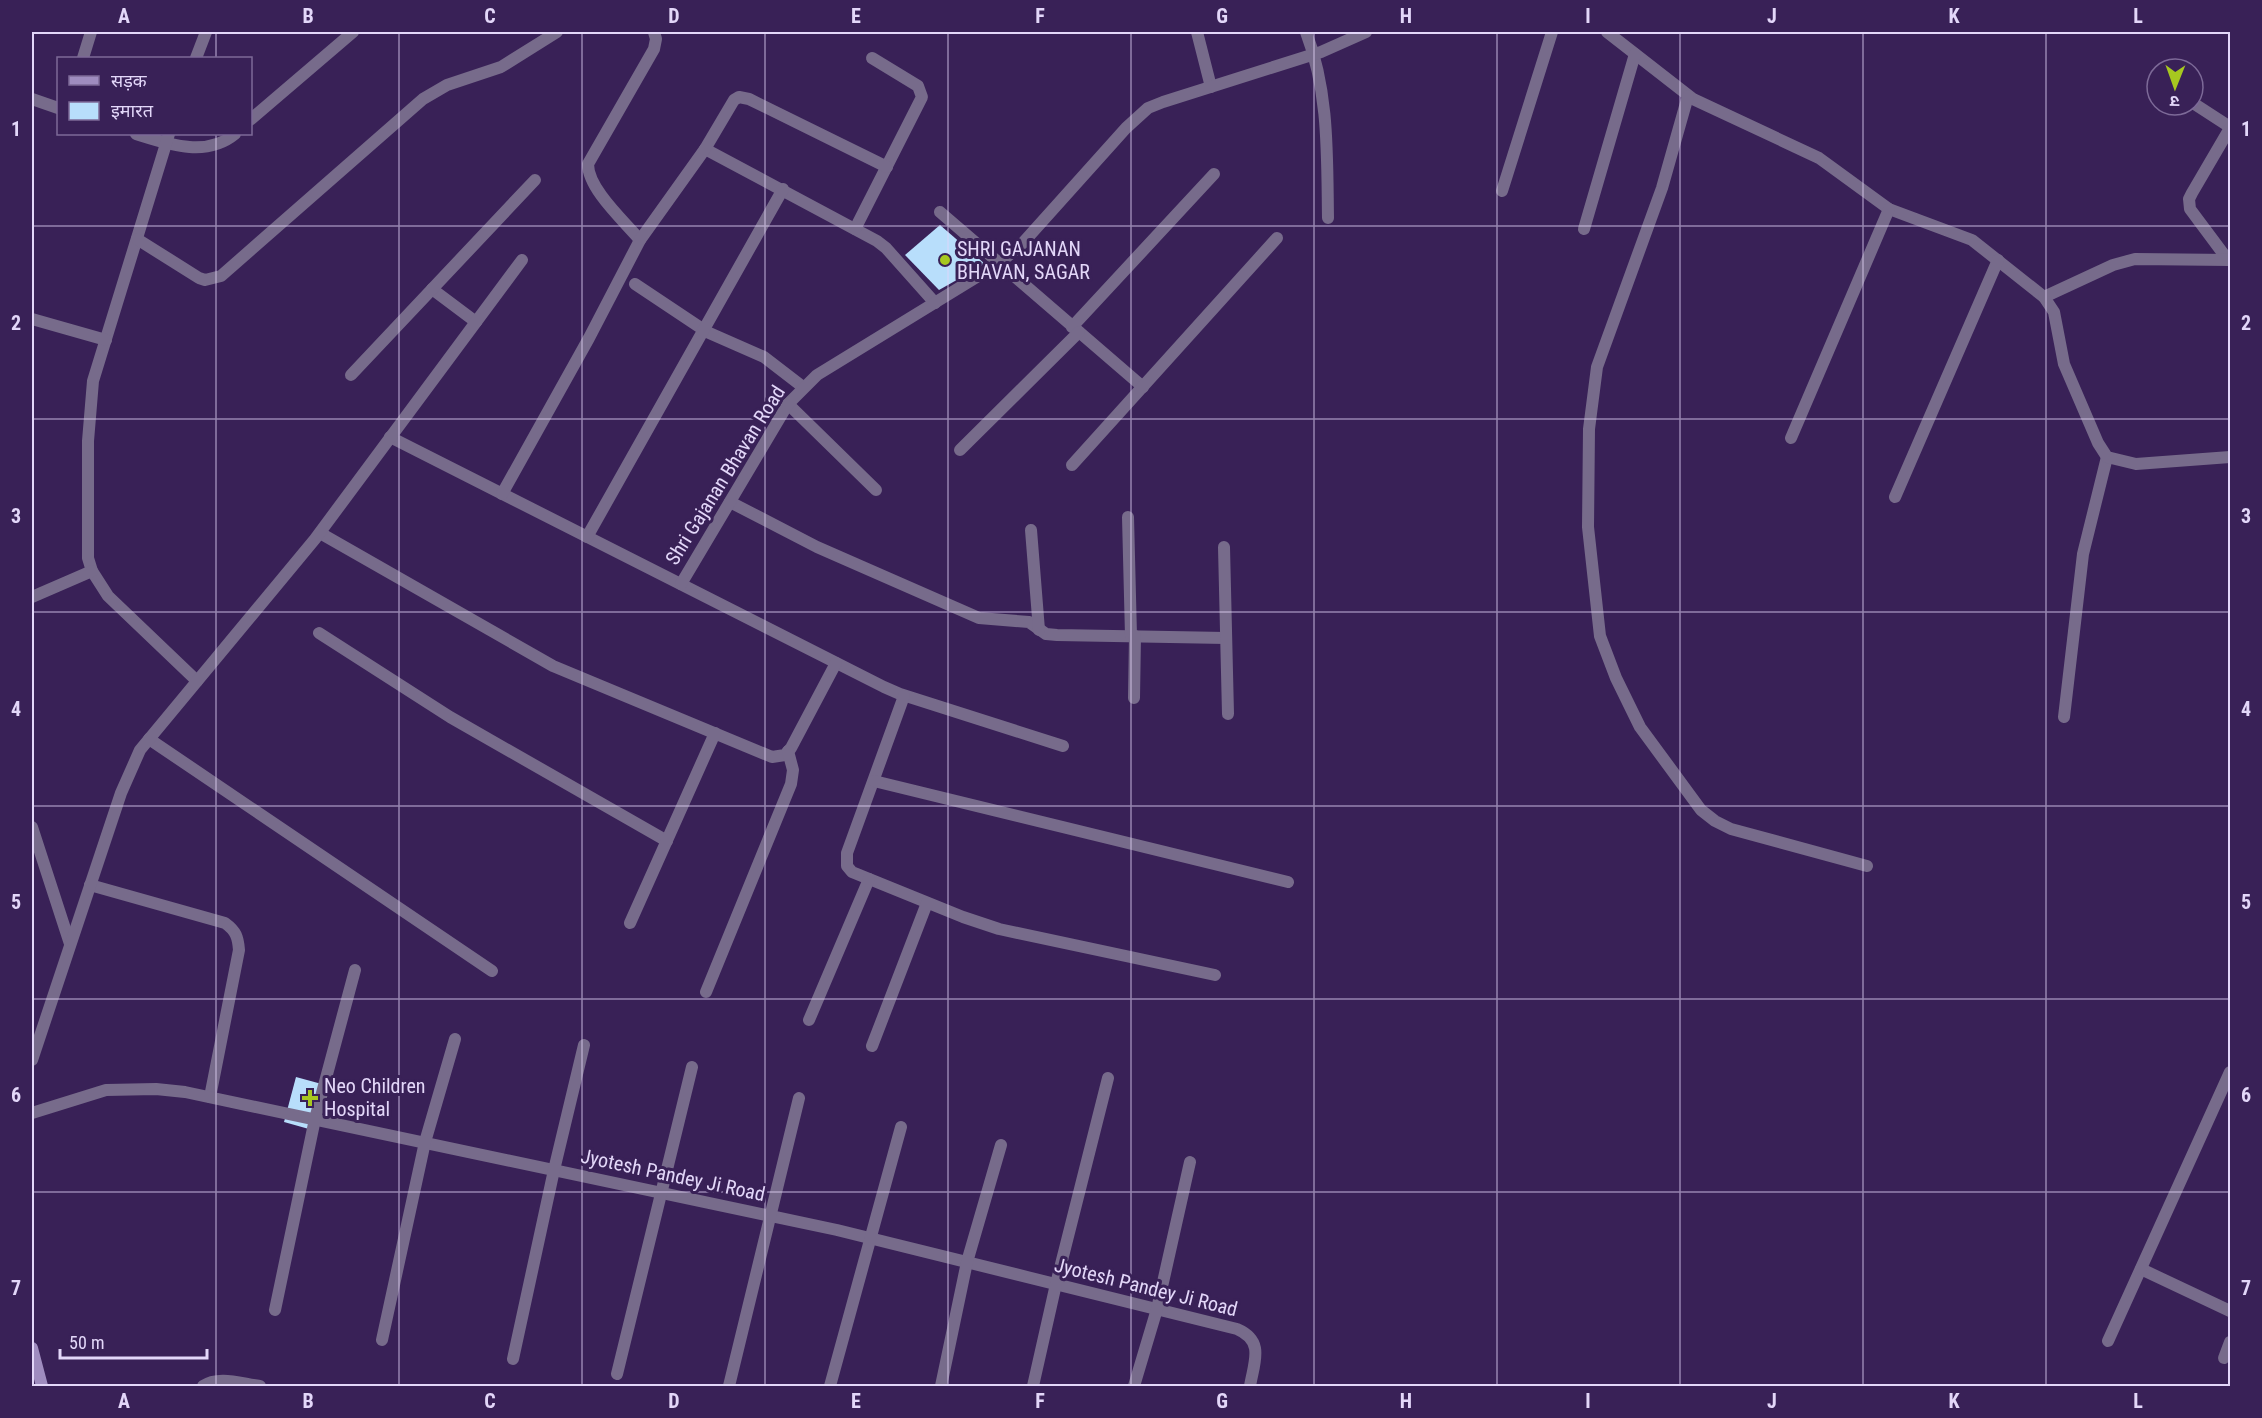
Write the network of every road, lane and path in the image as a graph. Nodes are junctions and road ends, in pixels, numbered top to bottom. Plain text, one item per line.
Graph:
1 (91, 32) edge
2 (206, 32) edge
3 (353, 32) edge
4 (557, 32) edge
5 (654, 32) edge
6 (1197, 32) edge
7 (1306, 32) edge
8 (1366, 32) edge
9 (1552, 32) edge
10 (1607, 32) edge
11 (1635, 54) junction
12 (1315, 55) junction
13 (83, 57) edge
14 (196, 57) edge
15 (872, 58) dead end
16 (1211, 87) junction
17 (1688, 96) junction
18 (32, 99) edge
19 (57, 108) edge
20 (2205, 111) edge
21 (252, 118) edge
22 (2230, 127) edge
23 (144, 135) edge
24 (234, 135) edge
25 (167, 138) edge
26 (705, 148) junction
27 (887, 167) junction
28 (1214, 174) dead end
29 (535, 180) dead end
30 (783, 189) junction
31 (1502, 191) dead end
32 (1889, 209) junction
33 (940, 212) dead end
34 (1328, 218) dead end
35 (855, 229) junction
36 (1584, 229) dead end
37 (1277, 238) dead end
38 (136, 239) junction
39 (640, 240) junction
40 (522, 260) dead end
41 (1998, 260) junction
42 (2229, 260) edge
43 (998, 264) junction
44 (635, 284) dead end
45 (432, 289) junction
46 (2044, 297) junction
47 (935, 303) junction
48 (32, 320) edge
49 (476, 322) junction
50 (704, 329) junction
51 (1076, 329) junction
52 (106, 340) junction
53 (351, 375) dead end
54 (802, 387) junction
55 (1143, 387) junction
56 (788, 404) junction
57 (390, 437) junction
58 (1791, 438) dead end
59 (960, 450) dead end
60 (2107, 457) junction
61 (2230, 457) edge
62 (1071, 465) dead end
63 (876, 490) dead end
64 (502, 494) junction
65 (1894, 497) dead end
66 (729, 502) junction
67 (1128, 517) dead end
68 (1030, 530) dead end
69 (320, 533) junction
70 (587, 537) junction
71 (1224, 547) dead end
72 (92, 571) junction
73 (681, 584) junction
74 (32, 597) edge
75 (1039, 630) junction
76 (319, 633) dead end
77 (1133, 636) junction
78 (1226, 638) junction
79 (836, 663) junction
80 (197, 681) junction
81 (904, 696) junction
82 (1134, 698) dead end
83 (1228, 714) dead end
84 (2064, 717) dead end
85 (715, 733) junction
86 (149, 739) junction
87 (1063, 746) dead end
88 (788, 751) junction
89 (874, 781) junction
90 (32, 827) edge
91 (667, 841) junction
92 (1867, 866) dead end
93 (869, 879) junction
94 (1288, 882) dead end
95 (90, 885) junction
96 (927, 903) junction
97 (630, 923) dead end
98 (70, 944) junction
99 (355, 970) dead end
100 (492, 971) dead end
101 (1215, 975) dead end
102 (706, 992) dead end
103 (808, 1020) dead end
104 (455, 1039) dead end
105 (584, 1045) dead end
106 (872, 1046) dead end
107 (32, 1060) edge
108 (692, 1067) dead end
109 (2230, 1072) edge
110 (1108, 1077) dead end
111 (210, 1097) junction
112 (798, 1098) dead end
113 (32, 1113) edge
114 (315, 1119) junction
115 (901, 1127) dead end
116 (425, 1142) junction
117 (1001, 1145) dead end
118 (1190, 1162) dead end
119 (554, 1170) junction
120 (662, 1192) junction
121 (772, 1216) junction
122 (872, 1239) junction
123 (967, 1262) junction
124 (2140, 1269) junction
125 (1056, 1284) junction
126 (1157, 1309) junction
127 (274, 1310) dead end
128 (2230, 1311) edge
129 (382, 1340) dead end
130 (2108, 1341) dead end
131 (2230, 1342) edge
132 (32, 1348) edge
133 (2224, 1358) dead end
134 (513, 1359) dead end
135 (617, 1374) dead end
136 (42, 1386) edge
137 (203, 1386) edge
138 (261, 1386) edge
139 (729, 1386) edge
140 (831, 1386) edge
141 (941, 1386) edge
142 (1033, 1386) edge
143 (1134, 1386) edge
144 (1250, 1386) edge

1 - 13 street
2 - 14 street
3 - 21 street
4 - 38 street
5 - 39 street
6 - 16 street
7 - 12 street
8 - 12 street
9 - 31 street
10 - 11 street
11 - 17 street
11 - 36 street
12 - 16 street
12 - 34 street
15 - 27 street
16 - 43 street
17 - 32 street
17 - 92 street
18 - 19 street
20 - 22 street
22 - 42 street
23 - 25 street
24 - 25 street
25 - 38 street
26 - 27 street
26 - 30 street
26 - 39 street
27 - 35 street
28 - 51 street
29 - 45 street
30 - 35 street
30 - 50 street
32 - 41 street
32 - 58 street
33 - 43 street
35 - 47 street
37 - 55 street
38 - 52 street
39 - 64 street
40 - 49 street
41 - 46 street
41 - 65 street
42 - 46 street
43 - 47 street
43 - 51 street
44 - 50 street
45 - 49 street
45 - 53 street
46 - 60 street
47 - 54 street, Shri Gajanan Bhavan Road
48 - 52 street
49 - 57 street
50 - 54 street
50 - 70 street
51 - 55 street
51 - 59 street
52 - 72 street
54 - 56 street, Shri Gajanan Bhavan Road
55 - 62 street
56 - 63 street
56 - 66 street, Shri Gajanan Bhavan Road
57 - 64 street
57 - 69 street
60 - 61 street
60 - 84 street
64 - 70 street
66 - 73 street, Shri Gajanan Bhavan Road
66 - 75 street
67 - 77 street
68 - 75 street
69 - 80 street
69 - 85 street
70 - 73 street
71 - 78 street
72 - 74 street
72 - 80 street
73 - 79 street
75 - 77 street
76 - 91 street
77 - 78 street
77 - 82 street
78 - 83 street
79 - 81 street
79 - 88 street
80 - 86 street
81 - 87 street
81 - 89 street
85 - 88 street
85 - 91 street
86 - 95 street
86 - 100 street
88 - 102 street
89 - 93 street
89 - 94 street
90 - 98 street
91 - 97 street
93 - 96 street
93 - 103 street
95 - 98 street
95 - 111 street
96 - 101 street
96 - 106 street
98 - 107 street
99 - 114 street
104 - 116 street
105 - 119 street
108 - 120 street
109 - 124 street
110 - 125 street
111 - 113 street, Jyotesh Pandey Ji Road
111 - 114 street, Jyotesh Pandey Ji Road
112 - 121 street
114 - 116 street, Jyotesh Pandey Ji Road
114 - 127 street
115 - 122 street
116 - 119 street, Jyotesh Pandey Ji Road
116 - 129 street
117 - 123 street
118 - 126 street
119 - 120 street, Jyotesh Pandey Ji Road
119 - 134 street
120 - 121 street, Jyotesh Pandey Ji Road
120 - 135 street
121 - 122 street, Jyotesh Pandey Ji Road
121 - 139 street
122 - 123 street, Jyotesh Pandey Ji Road
122 - 140 street
123 - 125 street, Jyotesh Pandey Ji Road
123 - 141 street
124 - 128 street
124 - 130 street
125 - 126 street, Jyotesh Pandey Ji Road
125 - 142 street
126 - 143 street
126 - 144 street, Jyotesh Pandey Ji Road
131 - 133 street
132 - 136 street
137 - 138 street

